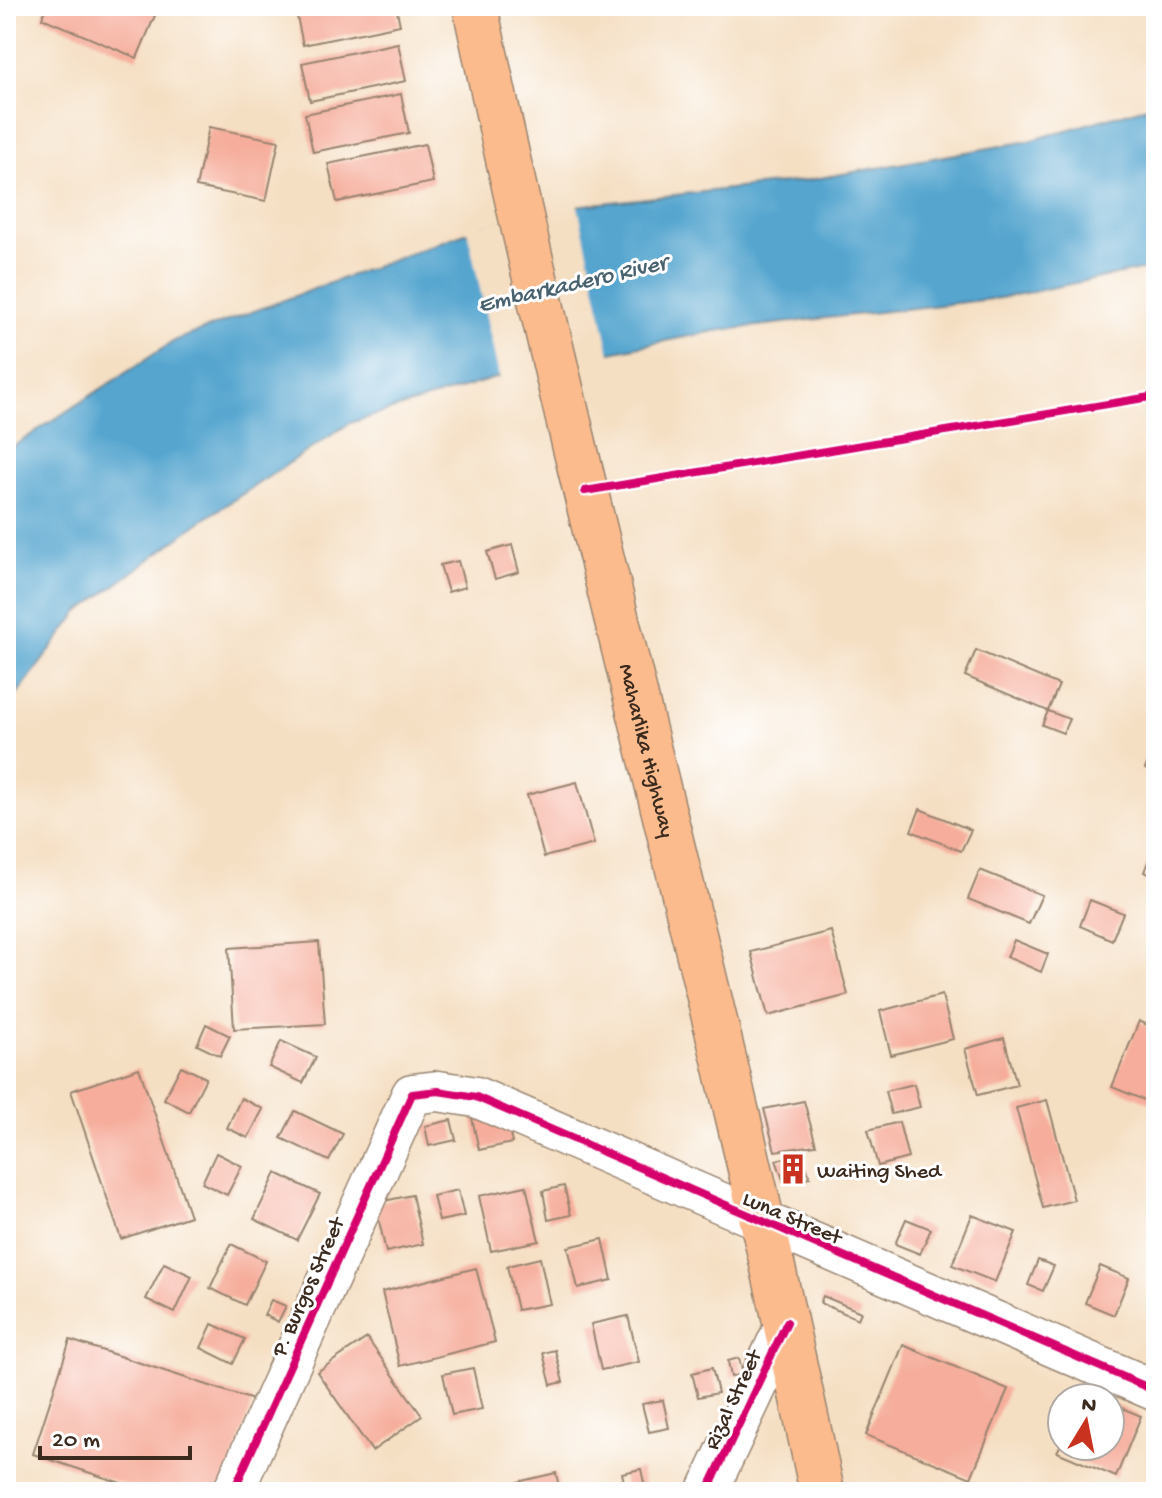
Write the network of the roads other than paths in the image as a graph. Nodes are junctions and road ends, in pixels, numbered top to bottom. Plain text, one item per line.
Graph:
1 (475, 6) edge
2 (412, 1094) joint
3 (764, 1223) junction
4 (787, 1322) junction
5 (1156, 1391) edge
6 (233, 1492) edge
7 (707, 1492) edge
8 (822, 1492) edge

1 - 3 highway, Maharlika Highway
2 - 3 street, Luna Street
2 - 6 street, P. Burgos Street
3 - 4 highway, Maharlika Highway
3 - 5 street, Luna Street
4 - 7 street, Rizal Street
4 - 8 highway, Maharlika Highway

